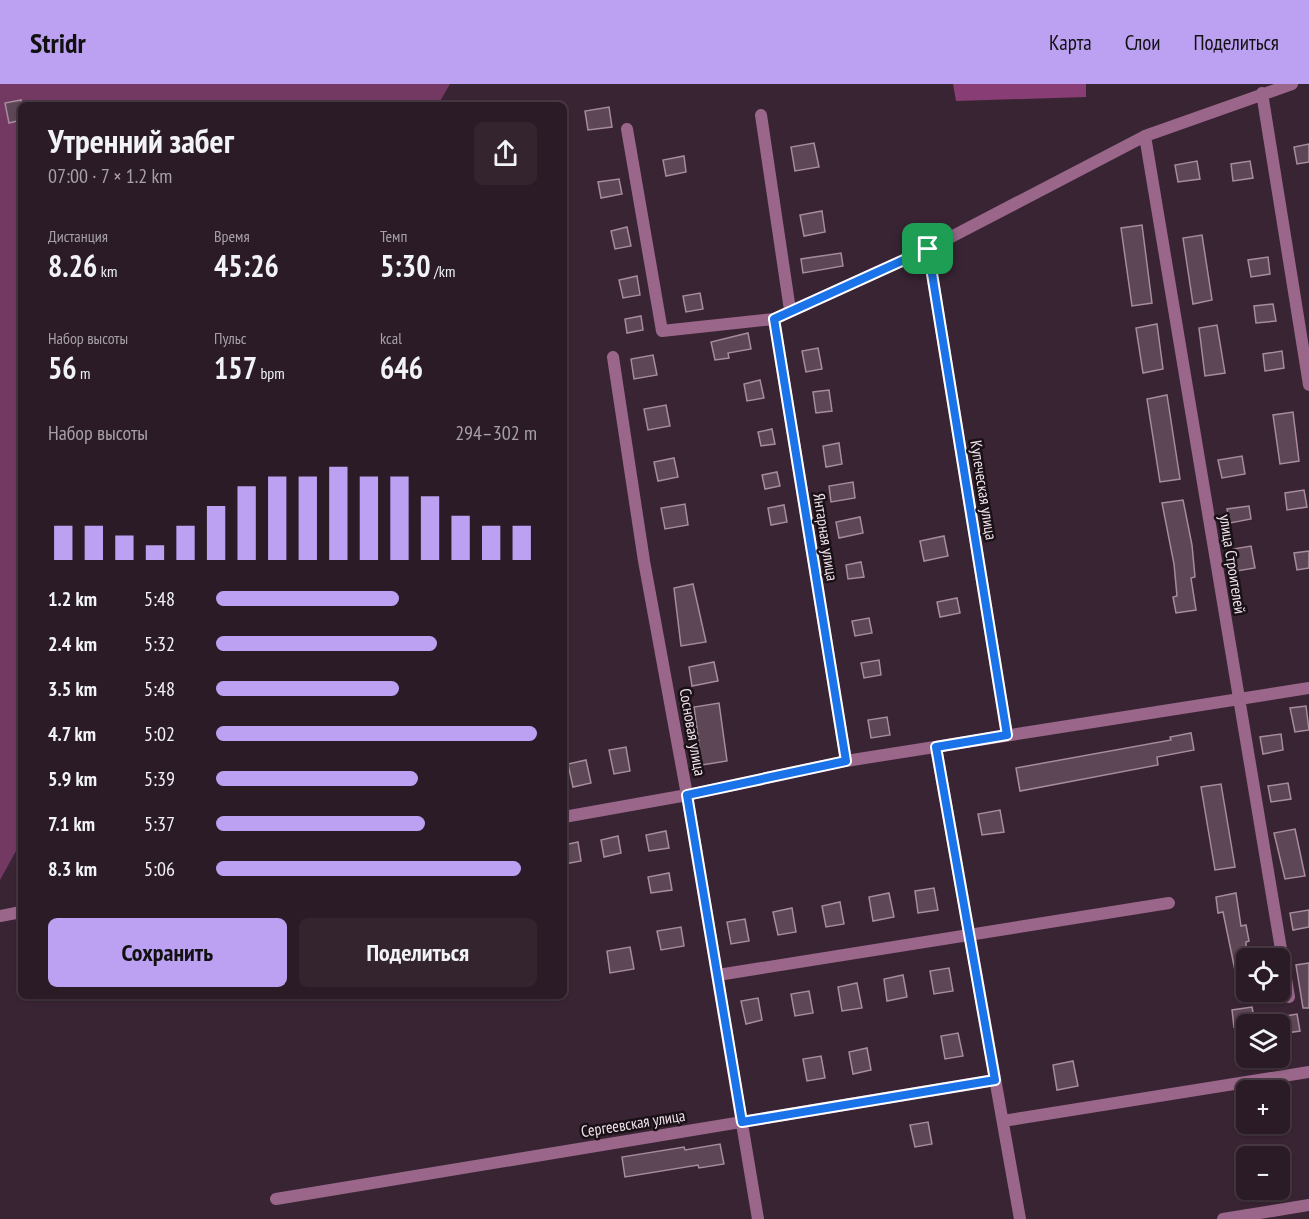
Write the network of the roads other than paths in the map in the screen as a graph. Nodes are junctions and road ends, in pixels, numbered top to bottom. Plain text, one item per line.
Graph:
1 (1292, 84) edge
2 (1262, 93) junction
3 (761, 115) dead end
4 (627, 129) dead end
5 (1145, 136) junction
6 (928, 249) junction
7 (790, 310) junction
8 (774, 319) junction
9 (613, 357) dead end
10 (1309, 385) edge
11 (1309, 688) edge
12 (1239, 699) junction
13 (1007, 735) junction
14 (936, 747) junction
15 (846, 761) junction
16 (687, 795) junction
17 (567, 815) edge
18 (1169, 903) dead end
19 (18, 912) edge
20 (0, 915) edge
21 (969, 934) junction
22 (1281, 948) edge
23 (718, 975) junction
24 (1309, 1072) edge
25 (995, 1080) junction
26 (1003, 1121) junction
27 (742, 1122) junction
28 (276, 1199) dead end
29 (1309, 1204) edge
30 (758, 1219) edge
31 (1020, 1219) edge
32 (1224, 1219) edge

1 - 2 street
2 - 5 street
2 - 10 street
3 - 7 street
4 - 8 street
5 - 6 street
5 - 12 street, улица Строителей
6 - 7 street
6 - 13 street, Купеческая улица
7 - 8 street
8 - 15 street, Янтарная улица
9 - 16 street, Сосновая улица
11 - 12 street
12 - 13 street
12 - 22 street, улица Строителей
13 - 14 street
14 - 15 street
14 - 21 street
15 - 16 street
16 - 17 street
16 - 23 street, Сосновая улица
18 - 21 street
19 - 20 street
21 - 23 street
21 - 25 street
23 - 27 street, Сосновая улица
24 - 26 street
25 - 26 street
25 - 27 street, Сергеевская улица
26 - 31 street
27 - 28 street, Сергеевская улица
27 - 30 street, Сосновая улица
29 - 32 street

